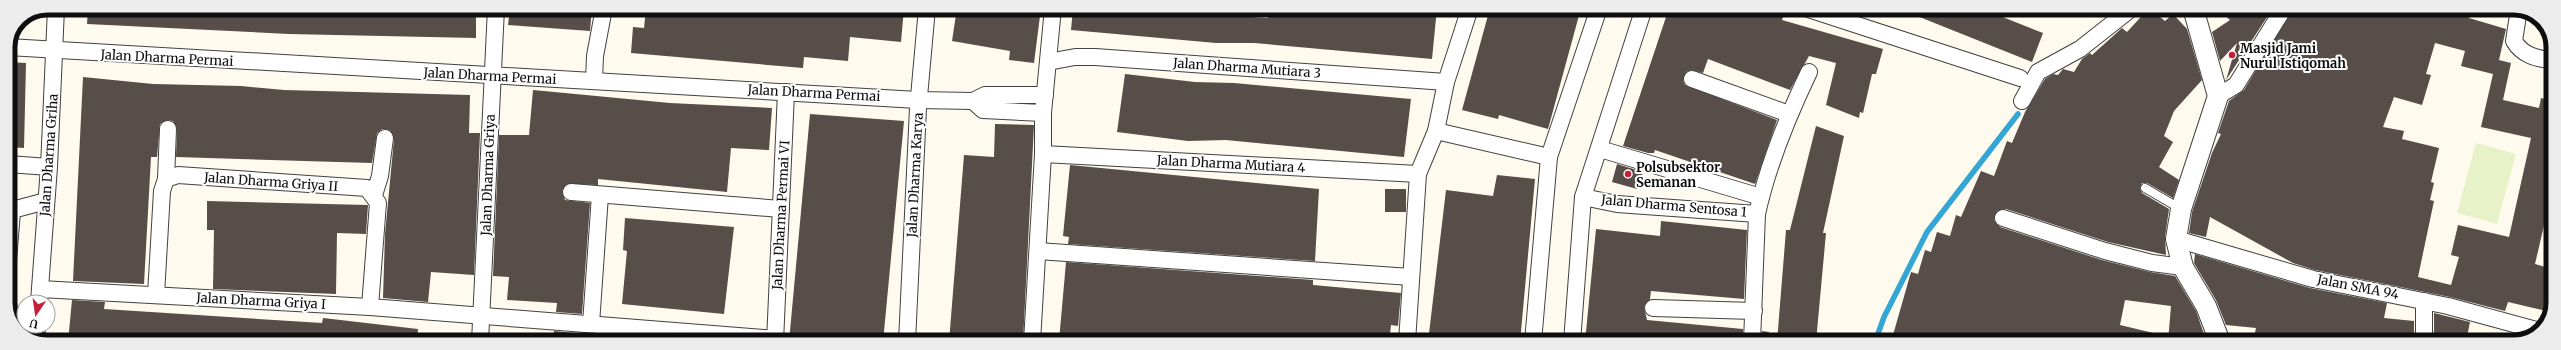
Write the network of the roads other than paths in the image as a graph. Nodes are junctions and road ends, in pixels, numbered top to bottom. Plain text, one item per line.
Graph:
1 (56, 15) edge
2 (496, 15) edge
3 (603, 15) edge
4 (925, 15) edge
5 (1052, 15) edge
6 (1468, 15) edge
7 (1597, 15) edge
8 (1642, 15) edge
9 (1826, 15) edge
10 (2123, 15) edge
11 (2195, 15) edge
12 (2280, 15) edge
13 (2519, 15) edge
14 (15, 48) edge
15 (55, 51) junction
16 (2546, 60) edge
17 (1048, 62) junction
18 (1809, 72) dead end
19 (492, 77) junction
20 (2020, 78) dead end
21 (1692, 79) dead end
22 (594, 81) junction
23 (1446, 82) junction
24 (786, 92) junction
25 (1045, 95) junction
26 (2218, 96) junction
27 (918, 100) junction
28 (973, 101) junction
29 (2022, 101) dead end
30 (1043, 113) junction
31 (1789, 114) junction
32 (168, 129) dead end
33 (1436, 131) junction
34 (385, 138) dead end
35 (1600, 149) junction
36 (1044, 154) junction
37 (1549, 157) junction
38 (15, 165) edge
39 (49, 167) junction
40 (1418, 174) junction
41 (166, 179) junction
42 (2145, 188) dead end
43 (571, 192) dead end
44 (374, 195) junction
45 (600, 195) junction
46 (1583, 197) junction
47 (1761, 197) junction
48 (46, 201) junction
49 (15, 209) edge
50 (2181, 209) junction
51 (781, 210) junction
52 (1757, 214) junction
53 (2003, 218) dead end
54 (2176, 239) junction
55 (1038, 251) junction
56 (2183, 267) junction
57 (1411, 277) junction
58 (40, 294) edge
59 (56, 295) edge
60 (156, 295) junction
61 (2424, 301) junction
62 (370, 307) junction
63 (1653, 308) dead end
64 (1754, 311) junction
65 (482, 316) junction
66 (591, 324) junction
67 (2532, 329) edge
68 (481, 335) edge
69 (718, 335) edge
70 (776, 335) edge
71 (907, 335) edge
72 (1032, 335) edge
73 (1407, 335) edge
74 (1534, 335) edge
75 (1573, 335) edge
76 (1752, 335) edge
77 (2217, 335) edge
78 (2424, 335) edge

1 - 15 street, Jalan Dharma Griha
2 - 19 street, Jalan Dharma Griya
3 - 22 street
4 - 27 street, Jalan Dharma Karya
5 - 17 street
6 - 23 street
7 - 37 street
8 - 35 street
9 - 20 street
10 - 29 street
11 - 26 street
12 - 26 street
13 - 16 street
14 - 15 street, Jalan Dharma Permai
15 - 19 street, Jalan Dharma Permai
15 - 39 street, Jalan Dharma Griha
17 - 23 street, Jalan Dharma Mutiara 3
17 - 25 street
18 - 31 street, Jalan Dharma Sentosa 1
19 - 22 street, Jalan Dharma Permai
19 - 65 street, Jalan Dharma Griya
21 - 31 street
22 - 24 street, Jalan Dharma Permai
23 - 33 street
24 - 27 street, Jalan Dharma Permai
24 - 51 street, Jalan Dharma Permai VI
25 - 28 street, Jalan Dharma Permai
25 - 30 street
26 - 50 street
27 - 28 street, Jalan Dharma Permai
27 - 71 street, Jalan Dharma Karya
28 - 30 street, Jalan Dharma Permai
30 - 36 street
31 - 47 street, Jalan Dharma Sentosa 1
32 - 41 street
33 - 37 street
33 - 40 street
34 - 44 street
35 - 46 street
35 - 47 street
36 - 40 street, Jalan Dharma Mutiara 4
36 - 55 street
37 - 74 street
38 - 39 street
39 - 48 street, Jalan Dharma Griha
40 - 57 street
41 - 44 street, Jalan Dharma Griya II
41 - 60 street
42 - 50 lane
43 - 45 street
44 - 62 street
45 - 51 street
45 - 66 street
46 - 52 street, Jalan Dharma Sentosa 1
46 - 75 street
47 - 52 street, Jalan Dharma Sentosa 1
48 - 49 street
48 - 58 street, Jalan Dharma Griha
50 - 54 street
51 - 70 street, Jalan Dharma Permai VI
52 - 64 street
53 - 56 street
54 - 56 street
54 - 61 street, Jalan SMA 94
55 - 57 street
55 - 72 street
56 - 77 street
57 - 73 street
59 - 60 street, Jalan Dharma Griya I
60 - 62 street, Jalan Dharma Griya I
61 - 67 street, Jalan SMA 94
61 - 78 street
62 - 65 street, Jalan Dharma Griya I
63 - 64 street
64 - 76 street
65 - 66 street, Jalan Dharma Permai VI
65 - 68 street, Jalan Dharma Griya
66 - 69 street, Jalan Dharma Permai VI

